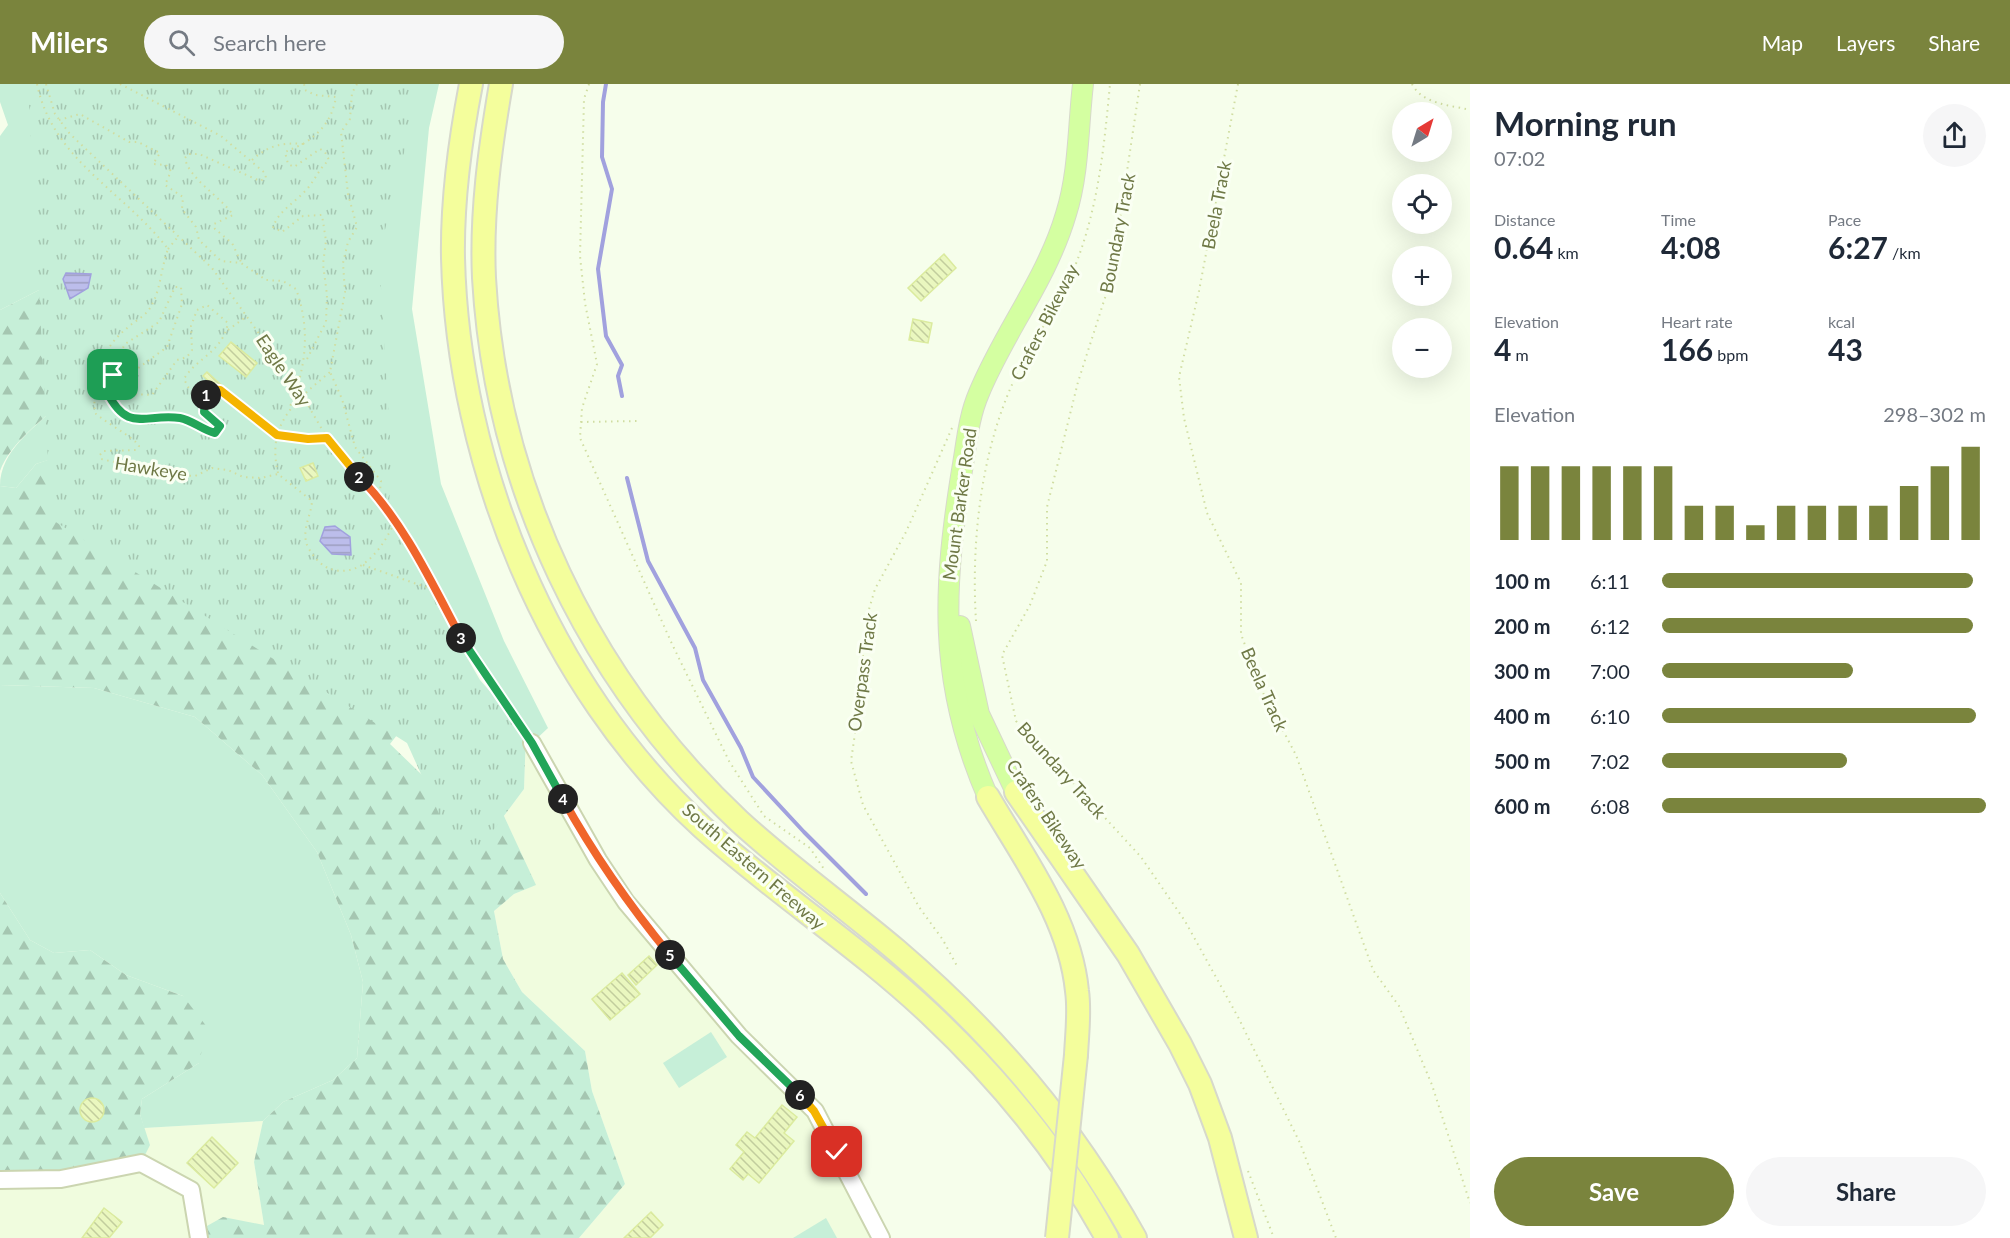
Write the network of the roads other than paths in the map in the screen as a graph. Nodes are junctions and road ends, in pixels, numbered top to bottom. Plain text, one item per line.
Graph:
1 (471, 84) edge
2 (501, 84) edge
3 (1083, 84) edge
4 (1090, 84) edge
5 (532, 743) road end
6 (1016, 792) joint
7 (988, 797) joint
8 (0, 1180) edge
9 (199, 1238) edge
10 (881, 1238) edge
11 (1057, 1238) edge
12 (1107, 1238) edge
13 (1135, 1238) edge
14 (1246, 1238) edge

1 - 12 highway, South Eastern Freeway
2 - 13 highway, South Eastern Freeway
3 - 7 main road, Mount Barker Road
4 - 6 main road, Mount Barker Road
5 - 10 street
6 - 14 highway
7 - 11 highway, bridge
8 - 9 street

